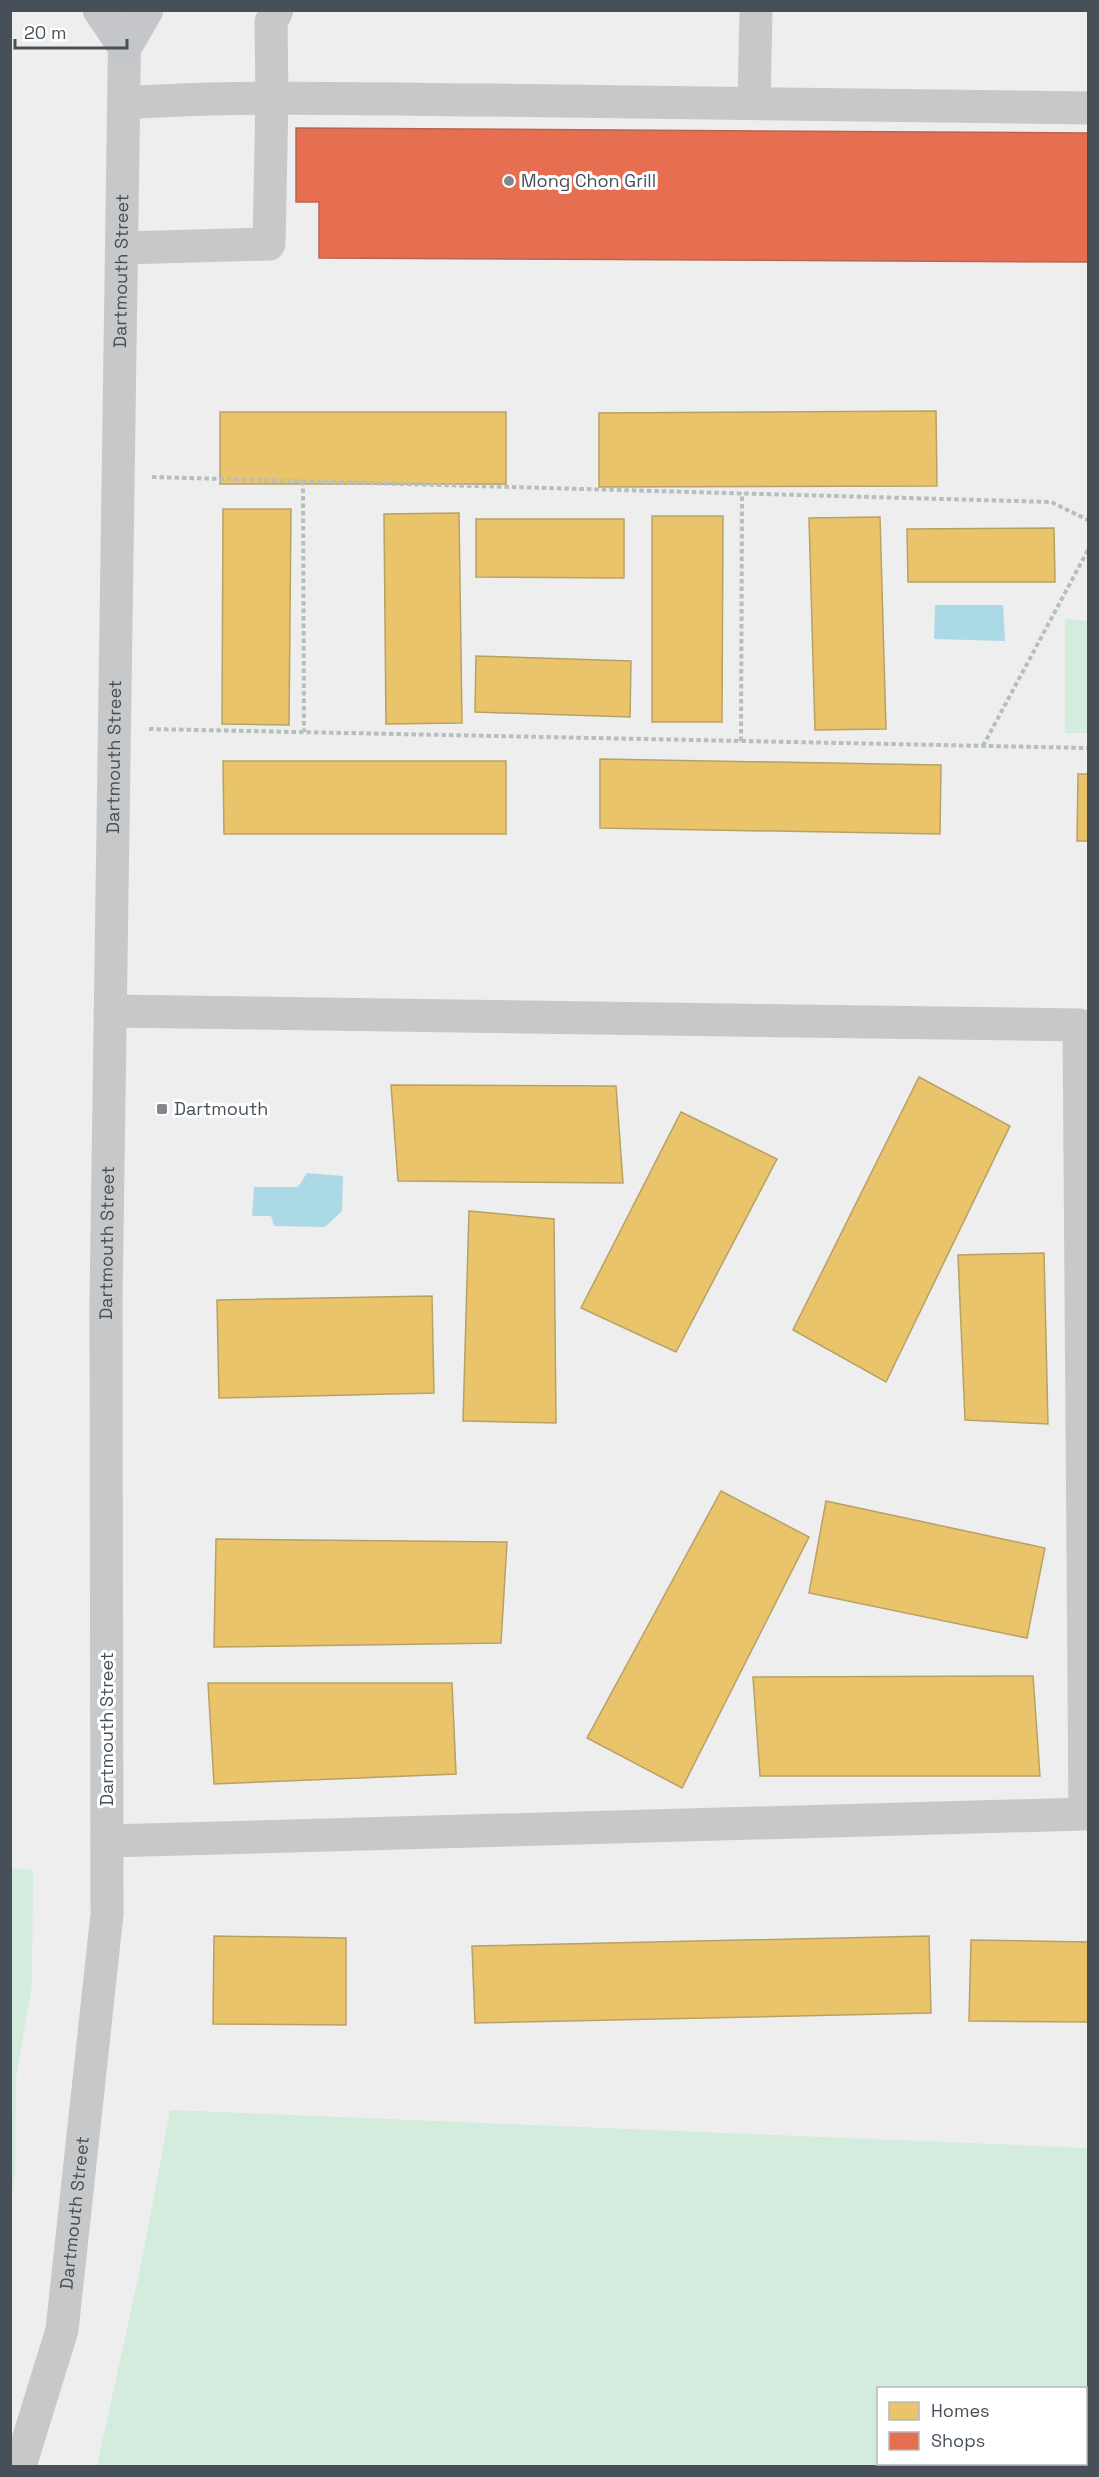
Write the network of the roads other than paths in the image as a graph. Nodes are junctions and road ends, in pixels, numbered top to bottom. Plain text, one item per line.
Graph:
1 (99, 10) edge
2 (125, 10) edge
3 (147, 10) edge
4 (277, 10) edge
5 (756, 10) edge
6 (125, 48) junction
7 (272, 98) junction
8 (754, 102) junction
9 (124, 103) junction
10 (1089, 108) edge
11 (122, 248) junction
12 (111, 1011) junction
13 (107, 1841) junction
14 (20, 2466) edge

1 - 6 main road
2 - 6 street, Dartmouth Street
3 - 6 main road
4 - 7 street
5 - 8 street
6 - 9 street, Dartmouth Street
7 - 8 street
7 - 9 street
7 - 11 street
8 - 10 street
9 - 11 street, Dartmouth Street
11 - 12 street, Dartmouth Street
12 - 13 street, Dartmouth Street
12 - 13 street
13 - 14 street, Dartmouth Street

